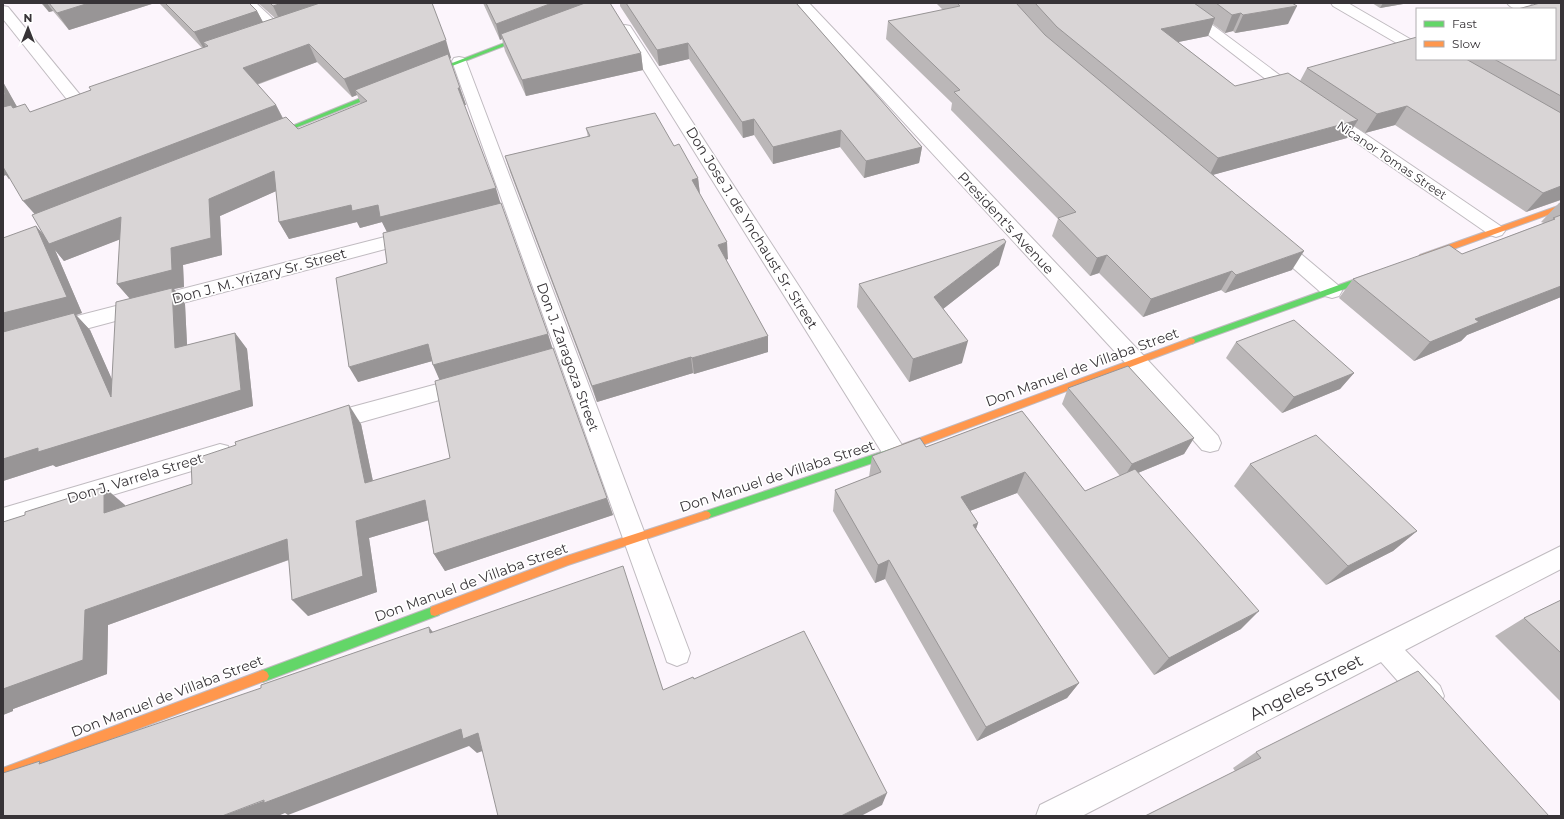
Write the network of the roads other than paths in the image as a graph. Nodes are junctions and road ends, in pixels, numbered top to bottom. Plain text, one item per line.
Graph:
1 (248, 3) edge
2 (801, 3) edge
3 (1174, 3) edge
4 (1338, 3) edge
5 (1514, 3) edge
6 (1526, 8) edge
7 (3, 10) edge
8 (618, 18) edge
9 (294, 26) edge
10 (279, 31) junction
11 (538, 31) edge
12 (264, 36) edge
13 (1416, 48) edge
14 (459, 61) junction
15 (415, 78) edge
16 (400, 84) edge
17 (60, 104) edge
18 (261, 140) edge
19 (1561, 207) edge
20 (430, 231) edge
21 (1496, 231) junction
22 (1265, 234) edge
23 (1414, 261) edge
24 (1384, 272) edge
25 (1332, 291) junction
26 (3, 343) edge
27 (568, 355) junction
28 (545, 362) edge
29 (1136, 362) junction
30 (484, 379) edge
31 (308, 428) edge
32 (1210, 443) dead end
33 (239, 448) edge
34 (894, 452) junction
35 (3, 518) edge
36 (635, 538) junction
37 (1561, 557) edge
38 (1385, 647) junction
39 (677, 653) dead end
40 (1448, 717) edge
41 (3, 774) edge
42 (1051, 816) edge

1 - 10 street
2 - 29 street, President's Avenue
3 - 21 street, Nicanor Tomas Street
4 - 13 street
5 - 6 street
7 - 17 street
8 - 34 street, Don Jose J. de Ynchaust Sr. Street
9 - 10 street
10 - 12 street
11 - 14 street
14 - 15 street
14 - 27 street, Don J. Zaragoza Street
16 - 18 street
19 - 21 street
20 - 26 street, Don J. M. Yrizary Sr. Street
21 - 23 street
22 - 25 street
24 - 25 street, Don Manuel de Villaba Street
25 - 29 street, Don Manuel de Villaba Street
27 - 28 street
27 - 36 street, Don J. Zaragoza Street
29 - 32 street, President's Avenue
29 - 34 street, Don Manuel de Villaba Street
30 - 31 street
33 - 35 street, Don J. Varrela Street
34 - 36 street, Don Manuel de Villaba Street
36 - 39 street, Don J. Zaragoza Street
36 - 41 street, Don Manuel de Villaba Street
37 - 38 street, Angeles Street
38 - 40 street
38 - 42 street, Angeles Street

